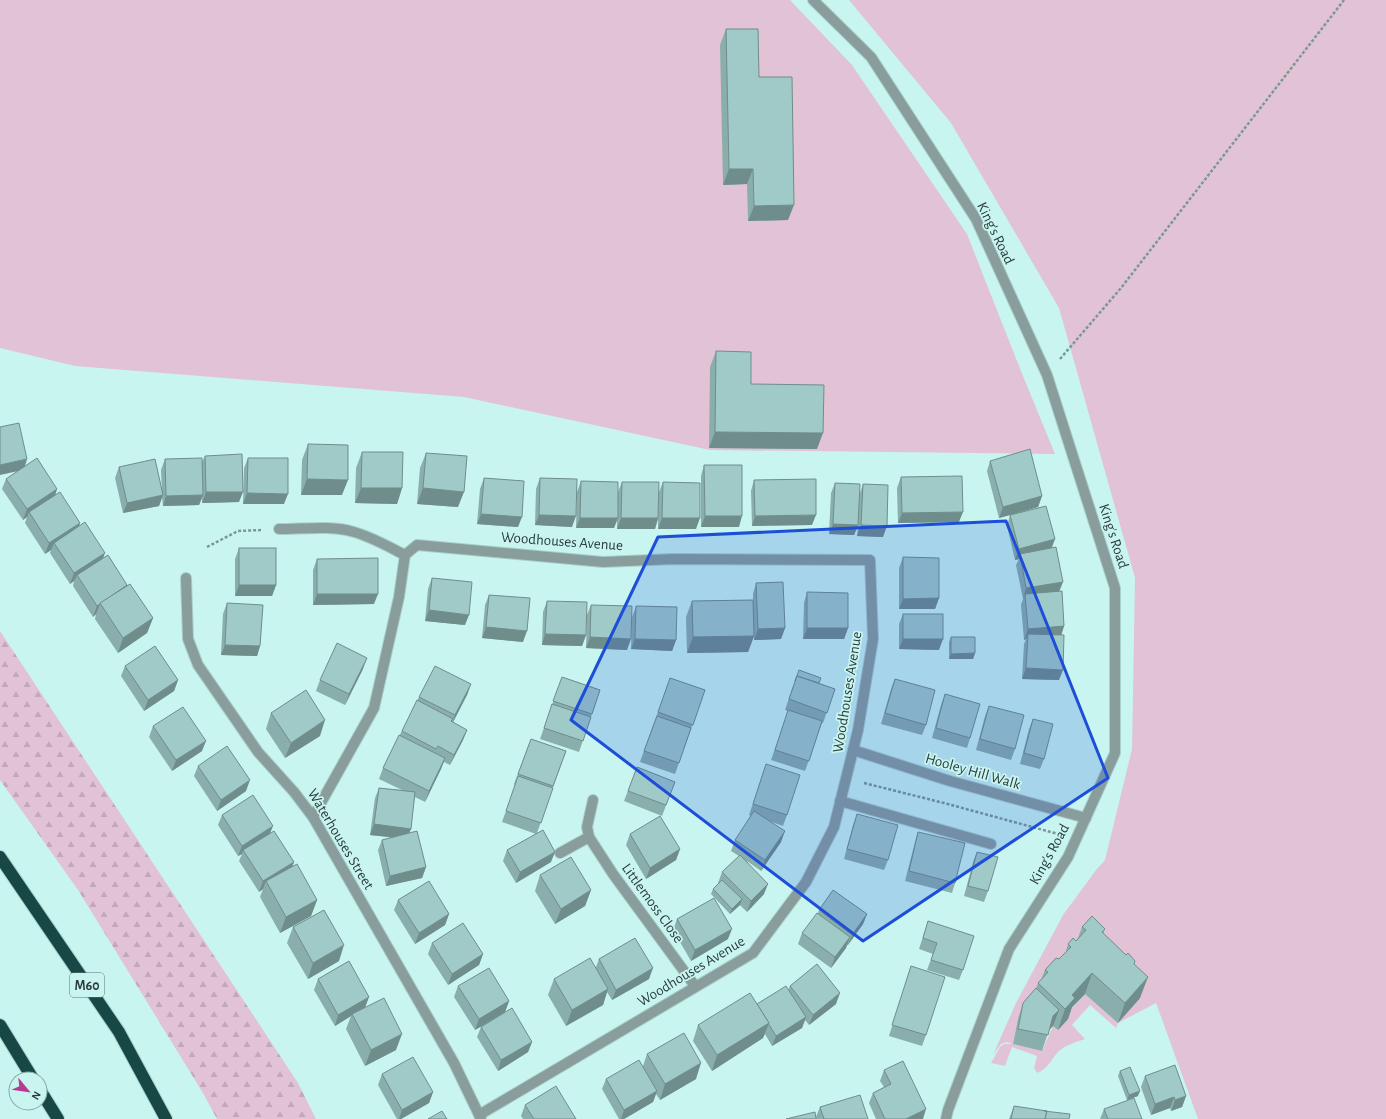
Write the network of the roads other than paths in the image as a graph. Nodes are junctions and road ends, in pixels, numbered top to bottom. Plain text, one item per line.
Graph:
1 (813, 0) edge
2 (279, 529) road end
3 (405, 555) junction
4 (186, 578) dead end
5 (853, 750) junction
6 (593, 800) dead end
7 (840, 802) junction
8 (313, 817) junction
9 (1086, 818) junction
10 (589, 837) junction
11 (992, 844) dead end
12 (560, 853) dead end
13 (0, 857) edge
14 (696, 986) junction
15 (0, 1025) edge
16 (28, 1071) edge
17 (48, 1103) edge
18 (480, 1117) edge
19 (58, 1119) edge
20 (166, 1119) edge
21 (946, 1119) edge

1 - 9 street, King's Road
2 - 3 street
3 - 5 street, Woodhouses Avenue
3 - 8 street
4 - 8 street, Waterhouses Street
5 - 7 street, Woodhouses Avenue
5 - 9 street, Hooley Hill Walk
6 - 10 street
7 - 11 street
7 - 14 street, Woodhouses Avenue
8 - 18 street, Waterhouses Street
9 - 21 street, King's Road
10 - 12 street
10 - 14 street, Littlemoss Close
13 - 20 highway, M60
14 - 18 street, Woodhouses Avenue
15 - 16 highway
17 - 19 highway

